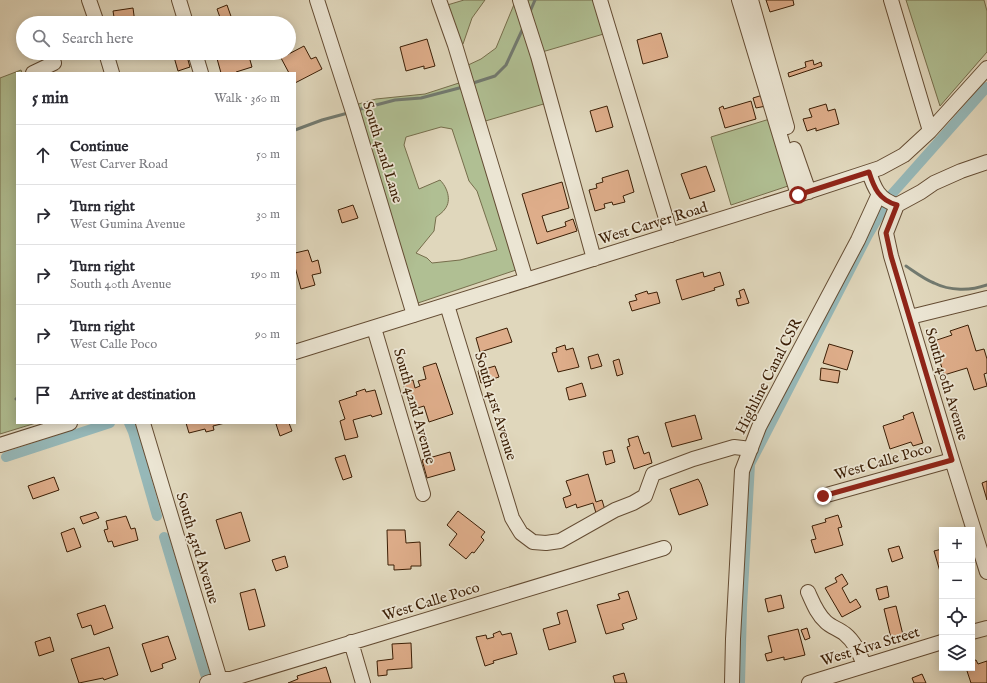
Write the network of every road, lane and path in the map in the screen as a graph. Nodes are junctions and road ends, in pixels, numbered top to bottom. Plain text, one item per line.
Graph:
1 (89, 0) edge
2 (179, 0) edge
3 (317, 0) edge
4 (439, 0) edge
5 (520, 0) edge
6 (600, 0) edge
7 (739, 0) edge
8 (751, 0) edge
9 (891, 0) edge
10 (95, 16) edge
11 (184, 16) edge
12 (108, 60) edge
13 (197, 60) edge
14 (54, 63) dead end
15 (987, 68) edge
16 (35, 72) edge
17 (112, 72) edge
18 (201, 72) edge
19 (930, 131) junction
20 (987, 162) edge
21 (869, 172) junction
22 (803, 193) junction
23 (879, 194) junction
24 (894, 204) junction
25 (671, 235) junction
26 (594, 259) junction
27 (526, 280) junction
28 (987, 298) edge
29 (447, 305) junction
30 (414, 315) junction
31 (910, 317) junction
32 (374, 328) junction
33 (296, 352) edge
34 (67, 424) edge
35 (143, 424) edge
36 (0, 445) edge
37 (751, 449) junction
38 (952, 460) junction
39 (423, 494) dead end
40 (823, 496) dead end
41 (664, 548) dead end
42 (987, 572) edge
43 (808, 592) dead end
44 (987, 628) edge
45 (975, 631) edge
46 (351, 642) junction
47 (939, 643) edge
48 (864, 666) junction
49 (216, 682) edge
50 (363, 683) edge
51 (732, 683) edge
52 (808, 683) edge

1 - 10 street
2 - 11 street
3 - 30 street, South 42nd Lane
4 - 27 street
5 - 26 street
6 - 25 street
7 - 22 street
8 - 22 street
9 - 19 street
12 - 17 street
13 - 18 street
14 - 16 street
15 - 19 street, West Carver Road
19 - 21 street, West Carver Road
20 - 24 street
21 - 22 street, West Carver Road
21 - 23 street
22 - 25 street, West Carver Road
23 - 24 street
23 - 37 street, Highline Canal CSR
24 - 31 street, South 40th Avenue
25 - 26 street, West Carver Road
26 - 27 street, West Carver Road
27 - 29 street, West Carver Road
28 - 31 street
29 - 30 street, West Carver Road
29 - 37 street, South 41st Avenue
30 - 32 street, West Carver Road
31 - 38 street, South 40th Avenue
32 - 33 street, West Carver Road
32 - 39 street, South 42nd Avenue
34 - 36 street
35 - 49 street, South 43rd Avenue
37 - 51 street, Highline Canal CSR
38 - 40 street, West Calle Poco
38 - 42 street, South 40th Avenue
41 - 46 street, West Calle Poco
43 - 48 street
44 - 45 street
46 - 49 street, West Calle Poco
46 - 50 street
47 - 48 street, West Kiva Street
48 - 52 street, West Kiva Street

